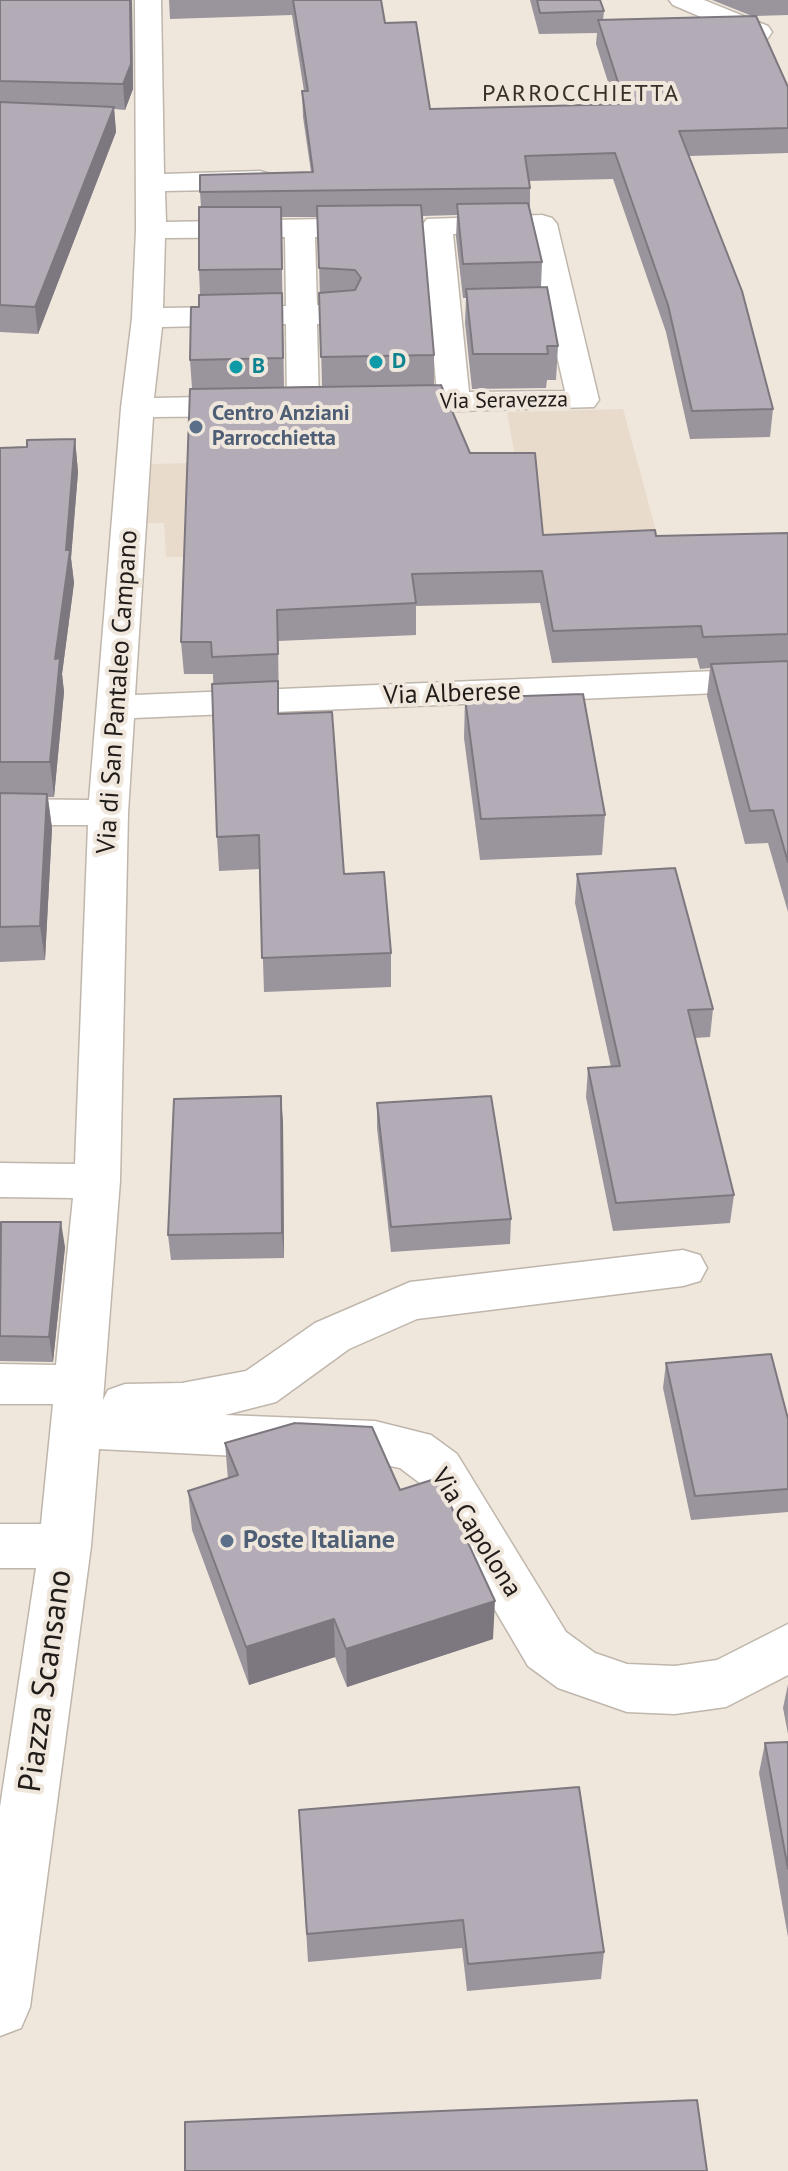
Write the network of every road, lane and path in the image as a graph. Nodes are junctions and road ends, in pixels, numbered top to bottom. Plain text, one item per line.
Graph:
1 (148, 0) edge
2 (682, 0) edge
3 (759, 32) edge
4 (265, 180) edge
5 (151, 183) junction
6 (431, 226) junction
7 (300, 228) junction
8 (169, 230) dead end
9 (344, 314) edge
10 (302, 315) junction
11 (147, 318) junction
12 (454, 402) junction
13 (334, 404) junction
14 (137, 408) junction
15 (788, 679) edge
16 (115, 707) junction
17 (0, 812) edge
18 (108, 813) junction
19 (0, 1180) edge
20 (97, 1181) junction
21 (683, 1268) dead end
22 (0, 1384) edge
23 (78, 1406) junction
24 (0, 1546) edge
25 (65, 1546) junction
26 (788, 1648) edge
27 (0, 2007) edge

1 - 5 street, Via di San Pantaleo Campano
2 - 3 street
4 - 5 street
5 - 11 street, Via di San Pantaleo Campano
6 - 7 street
6 - 12 street
6 - 12 street, Via Seravezza
7 - 8 street
7 - 10 street
9 - 10 street
10 - 11 street
10 - 13 street
11 - 14 street, Via di San Pantaleo Campano
12 - 13 street, Via Seravezza
13 - 14 street, Via Seravezza
14 - 16 street, Via di San Pantaleo Campano
15 - 16 street, Via Alberese
16 - 18 street, Via di San Pantaleo Campano
17 - 18 street
18 - 20 street, Via di San Pantaleo Campano
19 - 20 street
20 - 23 street, Via di San Pantaleo Campano
21 - 23 street
22 - 23 street
23 - 25 street, Via di San Pantaleo Campano
23 - 26 street, Via Capolona
24 - 25 street
25 - 27 street, Piazza Scansano

